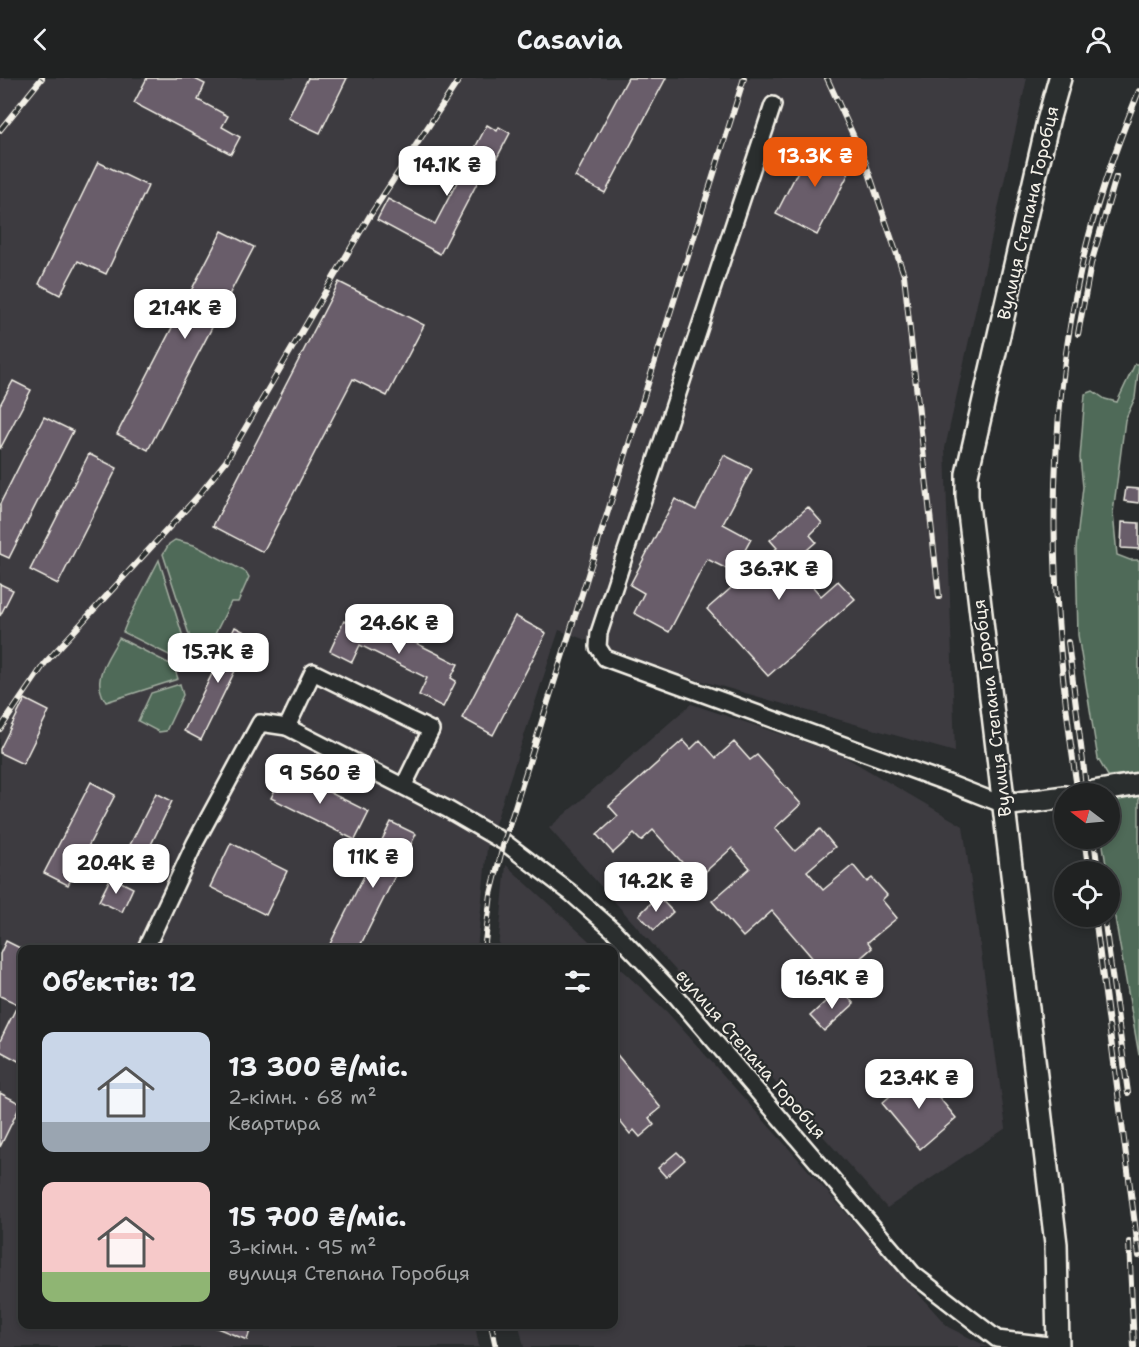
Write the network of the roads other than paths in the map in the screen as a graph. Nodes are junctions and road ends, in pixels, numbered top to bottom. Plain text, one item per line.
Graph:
1 (1060, 78) edge
2 (773, 105) dead end
3 (286, 727) junction
4 (1139, 784) edge
5 (404, 785) junction
6 (1120, 787) edge
7 (1054, 799) edge
8 (1004, 806) junction
9 (147, 945) edge
10 (1058, 1347) edge

1 - 8 street, Вулиця Степана Горобця
2 - 8 street
3 - 5 street, вулиця Степана Горобця
3 - 5 street
3 - 9 street
4 - 6 street
5 - 10 street, вулиця Степана Горобця
7 - 8 street
8 - 10 street, Вулиця Степана Горобця

